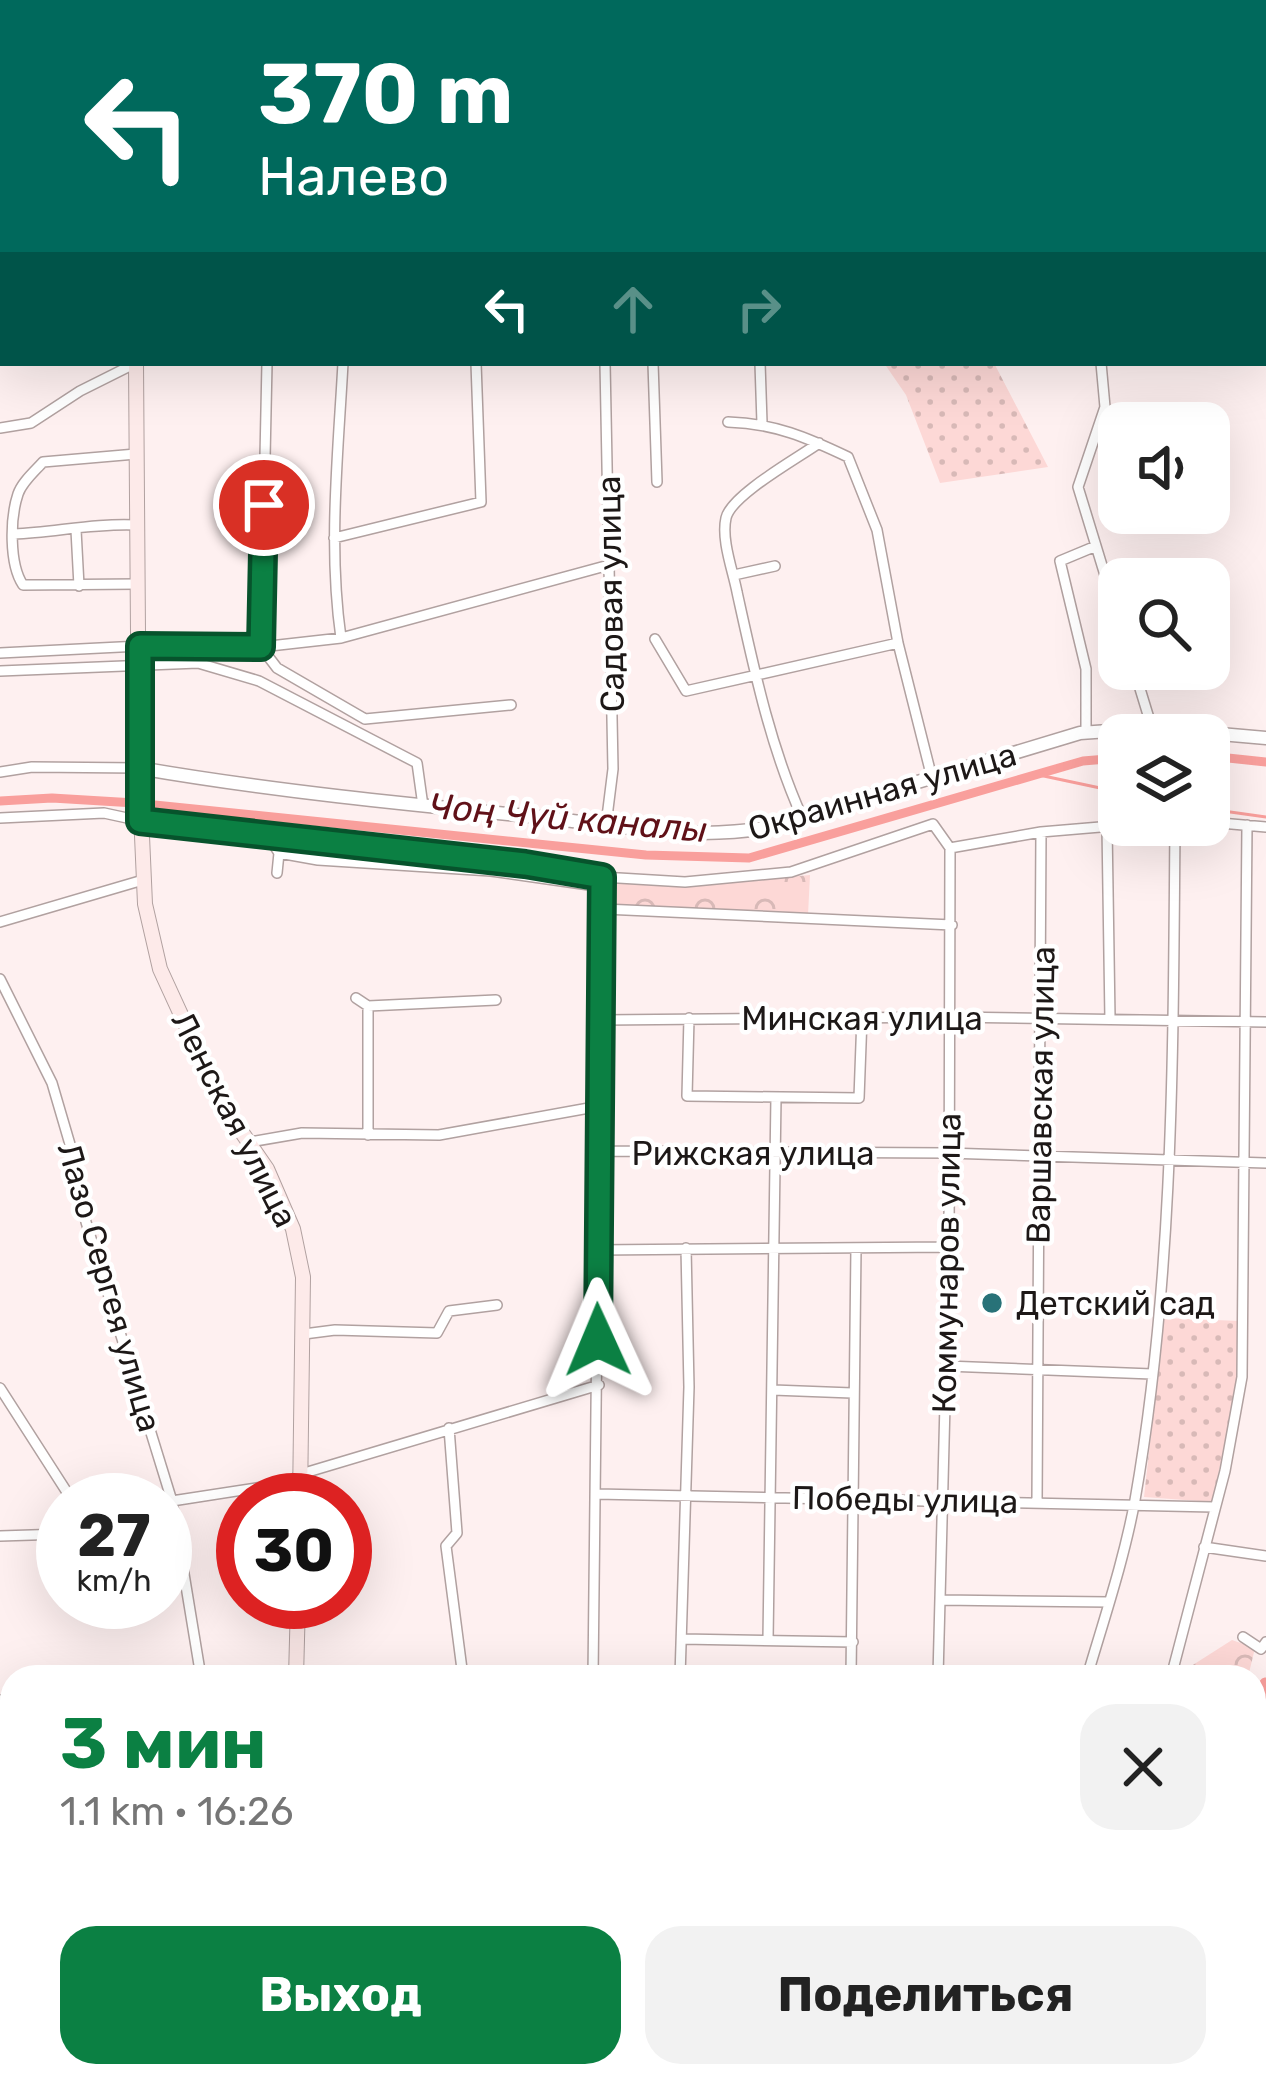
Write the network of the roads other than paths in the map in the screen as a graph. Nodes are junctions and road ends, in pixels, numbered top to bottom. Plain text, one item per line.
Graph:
1 (130, 366) edge
2 (136, 366) edge
3 (268, 366) edge
4 (343, 366) edge
5 (476, 366) edge
6 (604, 366) edge
7 (653, 366) edge
8 (760, 366) edge
9 (1101, 366) edge
10 (728, 422) dead end
11 (762, 423) junction
12 (0, 428) edge
13 (819, 443) junction
14 (136, 454) junction
15 (657, 482) dead end
16 (136, 525) junction
17 (76, 530) junction
18 (14, 534) junction
19 (334, 538) junction
20 (1096, 546) junction
21 (1100, 558) edge
22 (609, 565) junction
23 (775, 566) dead end
24 (734, 575) junction
25 (138, 584) junction
26 (79, 586) junction
27 (341, 638) junction
28 (655, 639) dead end
29 (898, 643) junction
30 (261, 647) junction
31 (0, 653) edge
32 (140, 654) junction
33 (0, 671) edge
34 (756, 674) junction
35 (511, 705) dead end
36 (1098, 731) edge
37 (1086, 732) junction
38 (1230, 735) edge
39 (1266, 738) edge
40 (140, 770) junction
41 (0, 772) edge
42 (932, 778) junction
43 (422, 806) junction
44 (802, 817) junction
45 (0, 818) edge
46 (140, 818) junction
47 (1230, 824) edge
48 (606, 825) junction
49 (1247, 825) junction
50 (1266, 827) edge
51 (1098, 828) edge
52 (1041, 832) junction
53 (267, 834) junction
54 (1107, 846) edge
55 (1175, 846) edge
56 (950, 848) junction
57 (279, 853) junction
58 (277, 873) dead end
59 (142, 880) junction
60 (603, 882) junction
61 (604, 910) junction
62 (0, 922) edge
63 (952, 925) junction
64 (0, 979) edge
65 (356, 998) dead end
66 (496, 1000) dead end
67 (368, 1006) junction
68 (862, 1017) junction
69 (950, 1017) junction
70 (689, 1018) junction
71 (1043, 1018) junction
72 (1110, 1019) junction
73 (603, 1020) junction
74 (1173, 1021) junction
75 (1244, 1022) junction
76 (1266, 1022) edge
77 (776, 1097) junction
78 (600, 1106) junction
79 (368, 1136) junction
80 (250, 1142) junction
81 (600, 1151) junction
82 (776, 1154) junction
83 (946, 1154) junction
84 (1039, 1157) junction
85 (1266, 1162) edge
86 (1170, 1163) junction
87 (1242, 1163) junction
88 (856, 1247) junction
89 (949, 1247) junction
90 (686, 1248) junction
91 (775, 1248) junction
92 (597, 1250) junction
93 (497, 1305) dead end
94 (304, 1334) junction
95 (946, 1366) junction
96 (1038, 1370) junction
97 (1152, 1374) junction
98 (599, 1385) junction
99 (0, 1388) edge
100 (773, 1390) junction
101 (852, 1393) junction
102 (448, 1428) junction
103 (55, 1473) edge
104 (163, 1473) edge
105 (301, 1473) edge
106 (304, 1473) edge
107 (596, 1495) junction
108 (683, 1495) junction
109 (771, 1497) junction
110 (852, 1500) junction
111 (941, 1502) junction
112 (1037, 1502) junction
113 (1134, 1503) junction
114 (1214, 1507) junction
115 (36, 1535) edge
116 (0, 1537) edge
117 (1204, 1547) junction
118 (1266, 1556) edge
119 (940, 1600) junction
120 (1109, 1602) junction
121 (191, 1629) edge
122 (297, 1629) edge
123 (1243, 1637) dead end
124 (682, 1639) junction
125 (768, 1640) junction
126 (853, 1642) junction
127 (1266, 1642) edge
128 (199, 1665) edge
129 (296, 1665) edge
130 (461, 1665) edge
131 (593, 1665) edge
132 (681, 1665) edge
133 (852, 1665) edge
134 (938, 1665) edge
135 (1091, 1665) edge
136 (1174, 1665) edge

1 - 12 street
2 - 14 main road, Ленская улица
3 - 30 street
4 - 19 street
5 - 19 street
6 - 22 street, Садовая улица
7 - 15 street
8 - 11 street
9 - 20 street
10 - 11 street
11 - 13 street
13 - 24 street
13 - 29 street
14 - 16 main road, Ленская улица
14 - 18 street
16 - 17 street
16 - 25 main road, Ленская улица
17 - 18 street
17 - 26 street
18 - 26 street
19 - 27 street
20 - 21 street
20 - 37 street
22 - 27 street
22 - 48 street, Садовая улица
23 - 24 street
24 - 34 street
25 - 26 street
25 - 32 main road, Ленская улица
27 - 30 street
28 - 34 street
29 - 34 street
29 - 42 street
30 - 32 street
30 - 35 street
31 - 32 street
32 - 33 street
32 - 40 main road, Ленская улица
32 - 43 street
34 - 44 street
36 - 37 street, Окраинная улица
37 - 42 street, Окраинная улица
38 - 39 street, Окраинная улица
40 - 41 street
40 - 43 street, Окраинная улица
40 - 46 main road, Ленская улица
42 - 44 street, Окраинная улица
43 - 48 street, Окраинная улица
44 - 48 street, Окраинная улица
45 - 46 street
46 - 53 street
46 - 59 main road, Ленская улица
47 - 49 street
49 - 50 street
49 - 75 street
51 - 52 street
52 - 56 street
52 - 71 street, Варшавская улица
53 - 57 street
53 - 60 street
54 - 72 street
55 - 74 street
56 - 60 street
56 - 63 street, Коммунаров улица
57 - 58 street
57 - 60 street
59 - 62 street
59 - 80 main road, Ленская улица
60 - 61 street
61 - 63 street
61 - 73 street
63 - 69 street, Коммунаров улица
64 - 104 street, Лазо Сергея улица
65 - 67 street
66 - 67 street
67 - 79 street
68 - 69 street, Минская улица
68 - 70 street, Минская улица
68 - 77 street
69 - 71 street, Минская улица
69 - 83 street, Коммунаров улица
70 - 73 street, Минская улица
70 - 77 street
71 - 72 street, Минская улица
71 - 84 street, Варшавская улица
72 - 74 street, Минская улица
73 - 78 street
74 - 75 street, Минская улица
74 - 86 street
75 - 76 street, Минская улица
75 - 87 street
77 - 82 street
78 - 79 street
78 - 81 street
79 - 80 street
80 - 94 main road, Ленская улица
81 - 82 street, Рижская улица
81 - 92 street
82 - 83 street, Рижская улица
82 - 91 street
83 - 84 street, Рижская улица
83 - 89 street, Коммунаров улица
84 - 86 street, Рижская улица
84 - 96 street, Варшавская улица
85 - 87 street, Рижская улица
86 - 87 street, Рижская улица
86 - 97 street
87 - 114 street
88 - 89 street
88 - 91 street
88 - 101 street
89 - 95 street, Коммунаров улица
90 - 91 street
90 - 92 street
90 - 108 street
91 - 100 street
92 - 98 street
93 - 94 street
94 - 105 main road, Ленская улица
95 - 96 street
95 - 111 street, Коммунаров улица
96 - 97 street
96 - 112 street, Варшавская улица
97 - 113 street
98 - 102 street
98 - 107 street
99 - 103 street
100 - 101 street
100 - 109 street
101 - 110 street
102 - 106 street
102 - 130 street
107 - 108 street, Победы улица
107 - 131 street
108 - 109 street, Победы улица
108 - 124 street
109 - 110 street, Победы улица
109 - 125 street
110 - 111 street, Победы улица
110 - 126 street
111 - 112 street, Победы улица
111 - 119 street, Коммунаров улица
112 - 113 street, Победы улица
113 - 114 street, Победы улица
113 - 120 street
114 - 117 street
115 - 116 street
117 - 118 street
117 - 136 street
119 - 120 street
119 - 134 street, Коммунаров улица
120 - 135 street
121 - 128 street, Лазо Сергея улица
122 - 129 main road
123 - 127 street
124 - 125 street
124 - 132 street
125 - 126 street
126 - 133 street

